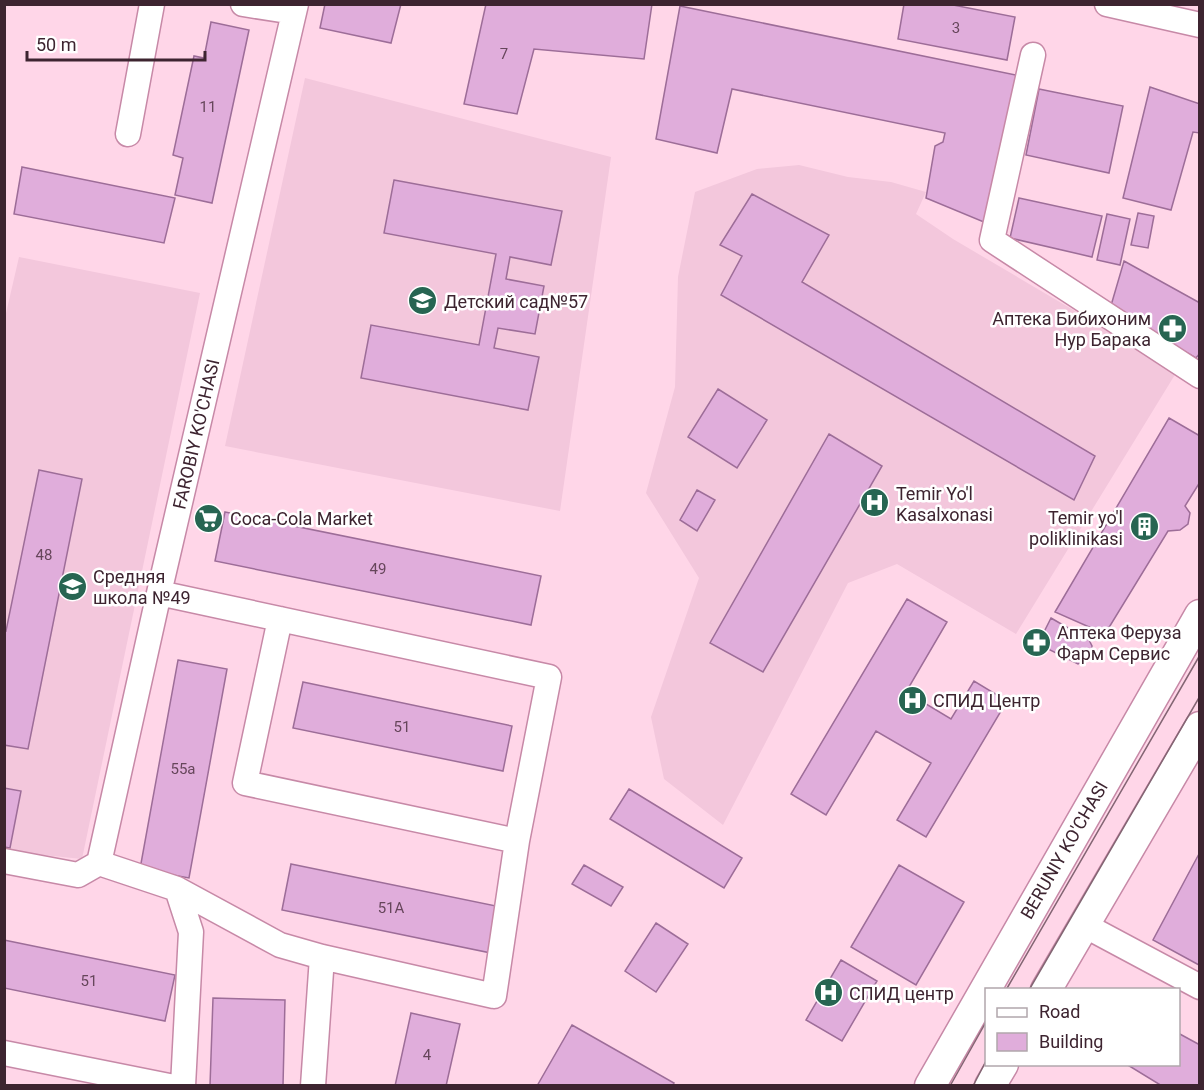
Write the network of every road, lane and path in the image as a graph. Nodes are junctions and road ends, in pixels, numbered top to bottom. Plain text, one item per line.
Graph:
1 (152, 4) edge
2 (243, 4) edge
3 (1107, 4) edge
4 (295, 8) edge
5 (1200, 25) edge
6 (1033, 54) dead end
7 (128, 134) dead end
8 (1200, 376) edge
9 (159, 593) junction
10 (1200, 615) edge
11 (280, 619) junction
12 (1200, 727) edge
13 (517, 841) junction
14 (4, 861) edge
15 (99, 863) junction
16 (177, 889) junction
17 (1084, 925) junction
18 (322, 957) junction
19 (1200, 987) edge
20 (986, 988) edge
21 (1048, 988) edge
22 (985, 990) edge
23 (4, 1053) edge
24 (1002, 1066) edge
25 (169, 1086) edge
26 (183, 1086) edge
27 (313, 1086) edge
28 (930, 1086) edge
29 (990, 1086) edge

1 - 7 street
2 - 4 street
3 - 5 street
4 - 9 street, FAROBIY KO'CHASI
6 - 8 street
9 - 11 street
9 - 15 street, FAROBIY KO'CHASI
10 - 20 main road, BERUNIY KO'CHASI
11 - 13 street
11 - 13 street
12 - 17 main road
13 - 18 street
14 - 15 street
15 - 16 street
16 - 18 street
16 - 26 street
17 - 19 street
17 - 21 main road
18 - 27 street
22 - 28 main road, BERUNIY KO'CHASI
23 - 25 street
24 - 29 main road

